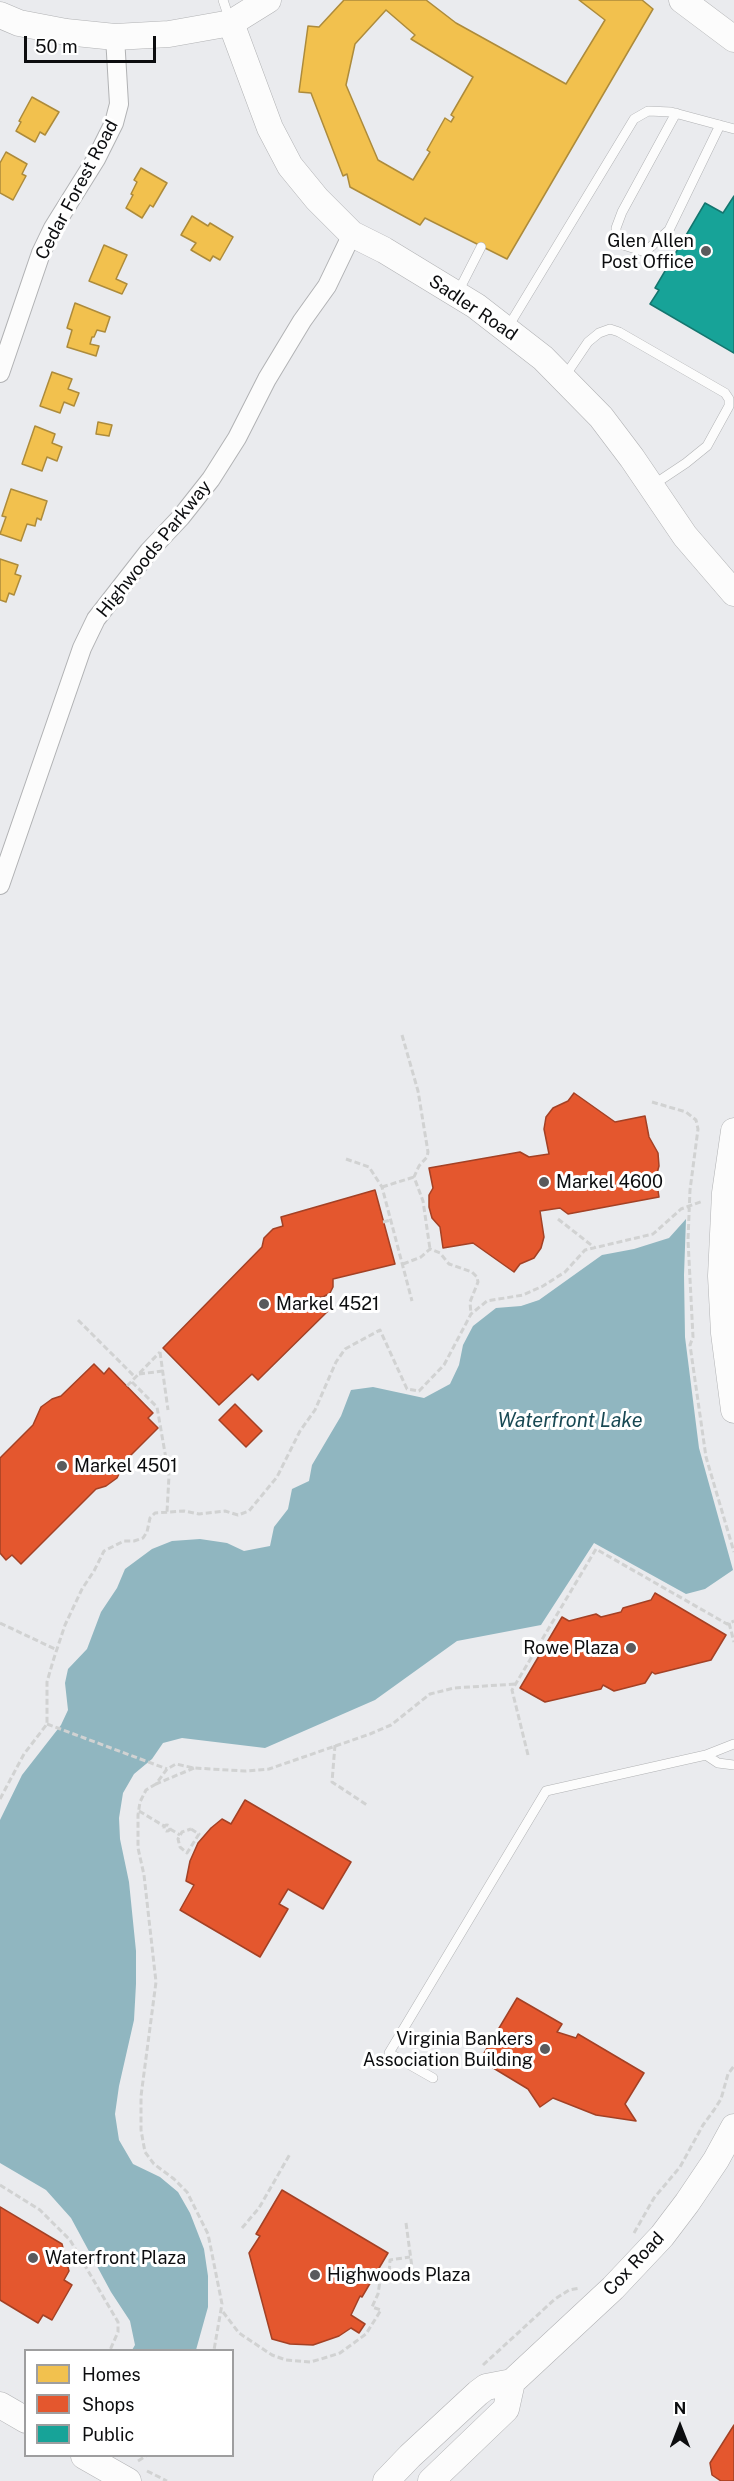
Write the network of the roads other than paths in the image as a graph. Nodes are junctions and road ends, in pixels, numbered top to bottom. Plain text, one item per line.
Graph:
1 (268, 0) edge
2 (682, 0) edge
3 (227, 12) edge
4 (0, 15) edge
5 (115, 37) junction
6 (734, 39) edge
7 (676, 113) junction
8 (720, 125) junction
9 (734, 129) edge
10 (352, 234) junction
11 (481, 247) dead end
12 (457, 295) junction
13 (507, 330) junction
14 (0, 373) edge
15 (564, 378) junction
16 (651, 486) junction
17 (734, 593) edge
18 (0, 885) edge
19 (734, 1131) edge
20 (734, 1410) edge
21 (734, 1744) edge
22 (706, 1755) junction
23 (734, 1765) edge
24 (433, 2078) dead end
25 (734, 2127) edge
26 (512, 2382) junction
27 (0, 2405) edge
28 (24, 2419) edge
29 (86, 2457) edge
30 (125, 2480) edge
31 (386, 2481) edge
32 (431, 2481) edge

1 - 3 street
2 - 6 street
3 - 5 street
3 - 10 street, Sadler Road
4 - 5 street
5 - 14 street, Cedar Forest Road
7 - 8 lane
7 - 8 lane
7 - 13 lane
8 - 9 lane
10 - 12 street, Sadler Road
10 - 18 street, Highwoods Parkway
11 - 12 lane
12 - 13 street, Sadler Road
13 - 15 street, Sadler Road
15 - 16 street, Sadler Road
15 - 16 lane
16 - 17 street, Sadler Road
19 - 20 street
21 - 22 lane
22 - 23 lane
22 - 24 lane
25 - 26 street, Cox Road
26 - 31 street, Cox Road
26 - 32 street
27 - 28 street
29 - 30 street

